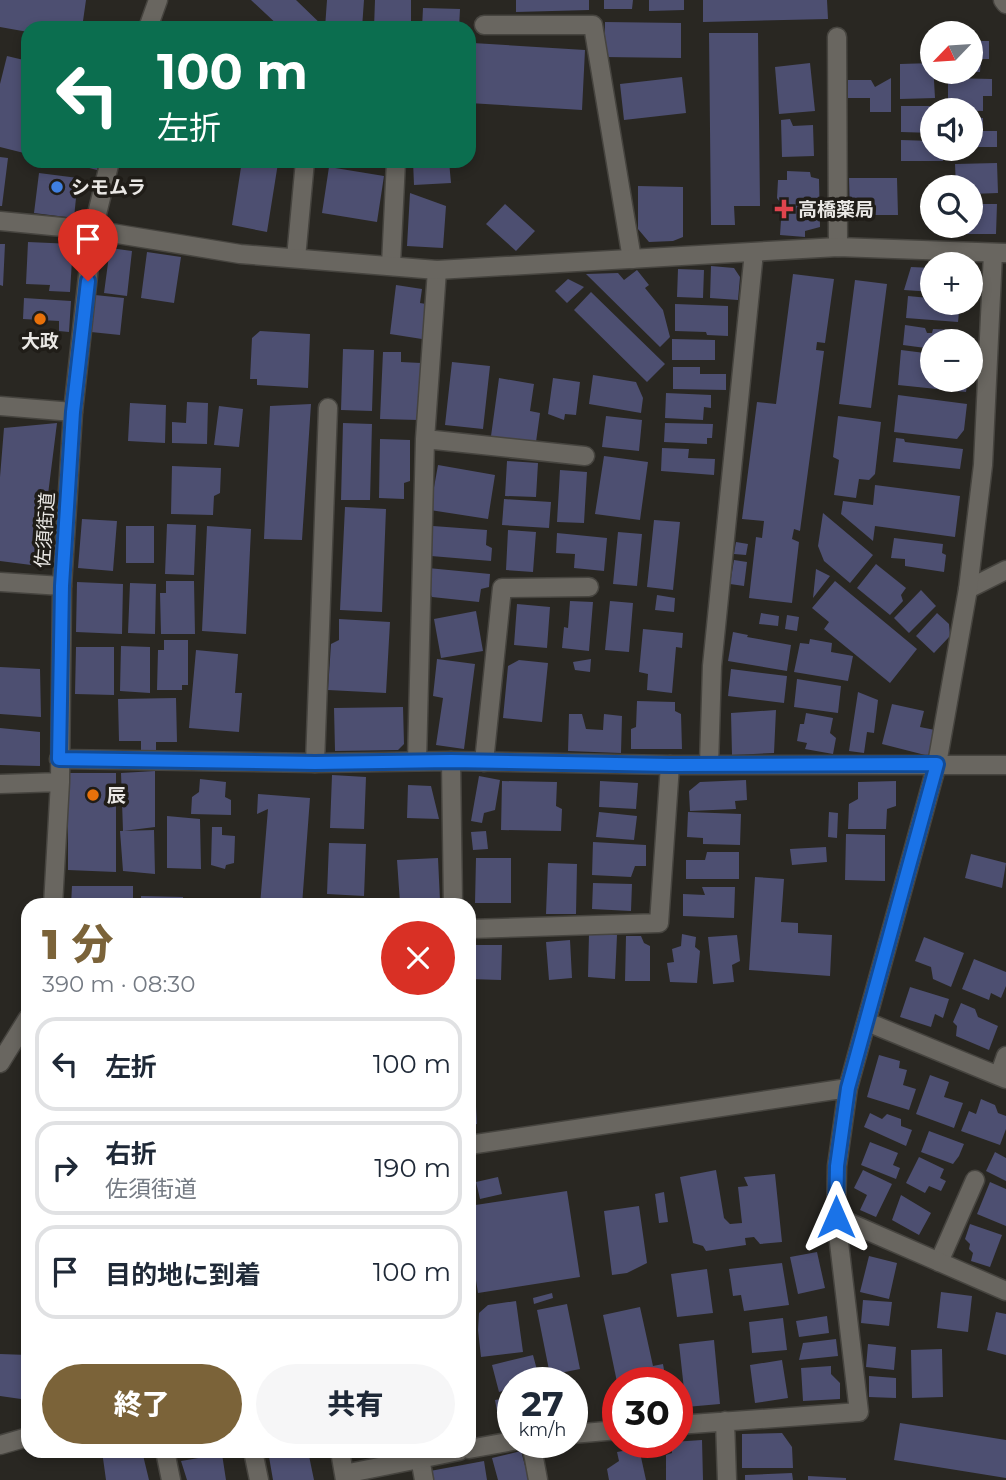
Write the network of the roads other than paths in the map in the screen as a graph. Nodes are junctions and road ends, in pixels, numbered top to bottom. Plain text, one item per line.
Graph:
1 (158, 0) edge
2 (150, 21) edge
3 (484, 25) dead end
4 (837, 37) dead end
5 (108, 168) edge
6 (303, 168) edge
7 (396, 168) edge
8 (0, 221) edge
9 (93, 230) junction
10 (838, 247) junction
11 (754, 252) junction
12 (1000, 253) edge
13 (296, 258) junction
14 (632, 259) junction
15 (391, 265) junction
16 (437, 270) junction
17 (0, 406) edge
18 (328, 408) dead end
19 (73, 412) junction
20 (425, 439) junction
21 (585, 456) dead end
22 (1006, 570) edge
23 (0, 582) edge
24 (62, 586) junction
25 (589, 587) dead end
26 (968, 589) junction
27 (59, 759) junction
28 (416, 761) junction
29 (451, 761) junction
30 (484, 762) junction
31 (315, 763) junction
32 (937, 764) junction
33 (670, 765) junction
34 (709, 765) junction
35 (1006, 765) edge
36 (60, 782) junction
37 (0, 784) edge
38 (53, 898) edge
39 (453, 898) edge
40 (476, 929) edge
41 (867, 1022) junction
42 (21, 1029) edge
43 (1006, 1056) edge
44 (0, 1063) edge
45 (1002, 1077) edge
46 (848, 1088) junction
47 (476, 1143) edge
48 (975, 1180) dead end
49 (836, 1217) junction
50 (939, 1262) junction
51 (1006, 1291) edge
52 (725, 1421) junction
53 (693, 1424) edge
54 (21, 1439) edge
55 (497, 1444) edge
56 (0, 1445) edge
57 (476, 1448) edge
58 (166, 1458) edge
59 (254, 1458) edge
60 (341, 1458) edge
61 (420, 1458) joint
62 (534, 1458) edge
63 (344, 1477) edge
64 (171, 1480) edge
65 (259, 1480) edge
66 (424, 1480) edge
67 (538, 1480) edge
68 (727, 1480) edge

1 - 2 street
3 - 14 street
4 - 10 street
5 - 9 street, 佐須街道
6 - 13 street
7 - 15 street
8 - 9 street
9 - 13 street
9 - 19 street, 佐須街道
10 - 11 street
10 - 12 street
11 - 14 street
11 - 34 street
12 - 26 street
13 - 15 street
14 - 16 street
15 - 16 street
16 - 20 street
17 - 19 street
18 - 31 street
19 - 24 street, 佐須街道
20 - 21 street
20 - 28 street
22 - 26 street
23 - 24 street
24 - 27 street, 佐須街道
25 - 30 street
26 - 32 street
27 - 31 street
27 - 36 street, 佐須街道
28 - 29 street
28 - 31 street
29 - 30 street
29 - 39 street
30 - 33 street
32 - 34 street
32 - 35 street
32 - 41 street
33 - 34 street
33 - 40 street
36 - 37 street
36 - 38 street, 佐須街道
41 - 45 street
41 - 46 street
42 - 44 street
43 - 45 street
46 - 47 street
46 - 49 street
48 - 50 street
49 - 50 street
49 - 52 street
50 - 51 street
52 - 53 street
52 - 68 street
54 - 56 street
55 - 57 street
58 - 64 street
59 - 65 street
60 - 63 street
61 - 63 street
61 - 66 street
62 - 67 street

